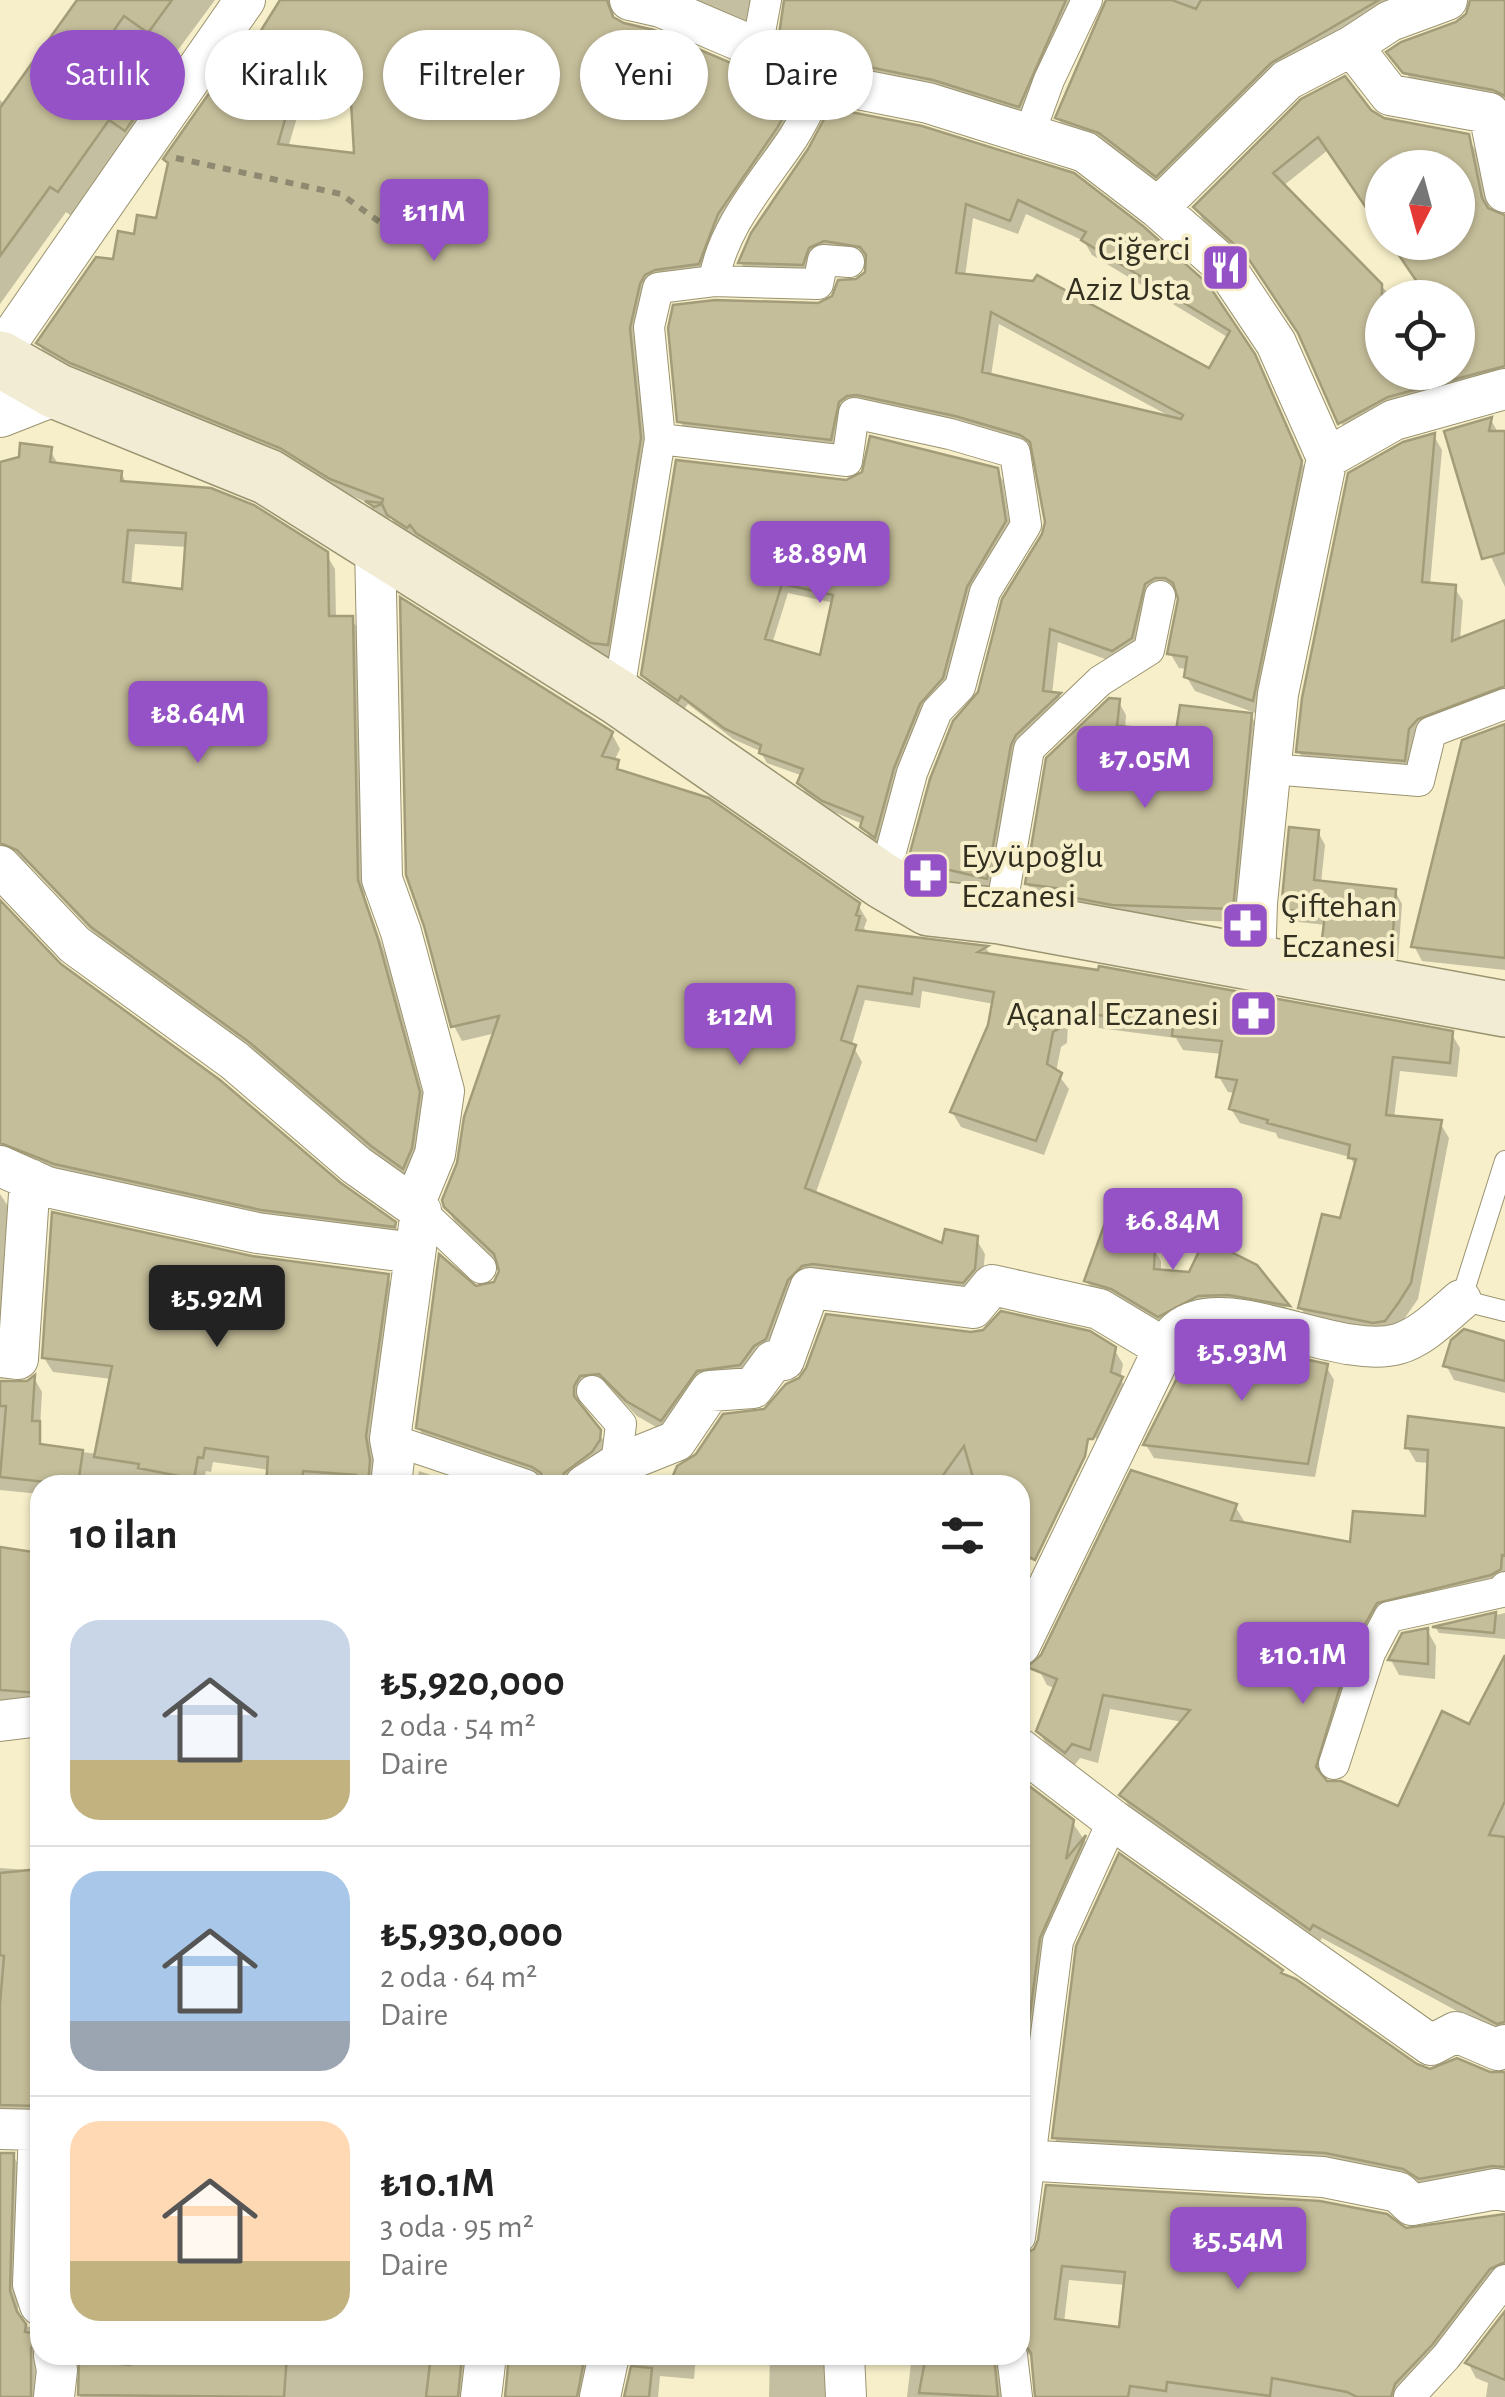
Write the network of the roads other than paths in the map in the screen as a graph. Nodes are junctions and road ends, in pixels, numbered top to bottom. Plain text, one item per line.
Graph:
1 (245, 0) edge
2 (766, 0) edge
3 (1087, 0) edge
4 (1447, 0) edge
5 (652, 2) edge
6 (1385, 11) edge
7 (760, 30) edge
8 (728, 35) edge
9 (1352, 46) junction
10 (873, 92) edge
11 (803, 120) edge
12 (1028, 135) junction
13 (1505, 192) edge
14 (1158, 208) junction
15 (848, 262) dead end
16 (714, 281) junction
17 (0, 356) edge
18 (1505, 389) edge
19 (56, 391) junction
20 (0, 413) edge
21 (660, 438) junction
22 (1327, 458) junction
23 (374, 545) junction
24 (1160, 596) dead end
25 (618, 697) junction
26 (1505, 704) edge
27 (1270, 769) junction
28 (0, 866) edge
29 (883, 880) junction
30 (1000, 916) junction
31 (1255, 963) junction
32 (1505, 1009) edge
33 (1505, 1161) edge
34 (15, 1172) edge
35 (417, 1208) junction
36 (415, 1253) junction
37 (480, 1268) dead end
38 (1461, 1300) junction
39 (1505, 1311) edge
40 (1164, 1348) junction
41 (0, 1357) edge
42 (592, 1391) dead end
43 (390, 1439) junction
44 (392, 1475) edge
45 (496, 1475) edge
46 (612, 1475) edge
47 (616, 1475) edge
48 (1505, 1586) edge
49 (1030, 1625) edge
50 (30, 1718) edge
51 (0, 1722) edge
52 (1030, 1757) edge
53 (1334, 1764) dead end
54 (1113, 1820) junction
55 (1505, 2045) edge
56 (0, 2129) edge
57 (30, 2130) edge
58 (1030, 2133) edge
59 (1030, 2160) edge
60 (1505, 2192) edge
61 (30, 2231) edge
62 (1505, 2280) edge
63 (24, 2292) edge
64 (56, 2365) edge
65 (485, 2365) edge
66 (607, 2365) edge
67 (844, 2365) edge
68 (1013, 2365) edge
69 (54, 2397) edge
70 (481, 2397) edge
71 (600, 2397) edge
72 (846, 2397) edge
73 (1017, 2397) edge
74 (1409, 2397) edge

1 - 17 street
2 - 7 street
3 - 12 street
4 - 6 street
5 - 8 street
6 - 9 street
9 - 13 street
9 - 14 street
10 - 12 street
11 - 16 street
12 - 14 street
14 - 22 street
15 - 16 street
16 - 21 street
17 - 19 main road
18 - 22 street
19 - 20 street
19 - 23 main road
21 - 25 street
21 - 29 street
22 - 27 street
23 - 25 main road
23 - 35 street
24 - 30 street
25 - 29 main road
26 - 27 street
27 - 31 street
28 - 35 street
29 - 30 main road
30 - 31 main road
31 - 32 main road
33 - 38 lane
34 - 36 street
34 - 41 street
35 - 36 street
35 - 37 street
36 - 43 street
38 - 39 lane
38 - 40 street
40 - 47 street
40 - 49 street
42 - 46 street
43 - 44 street
43 - 45 street
48 - 53 street
50 - 51 street
52 - 54 street
54 - 55 street
54 - 58 street
56 - 57 street
59 - 60 street
61 - 63 street
62 - 74 street
64 - 69 street
65 - 70 street
66 - 71 street
67 - 72 street
68 - 73 street

